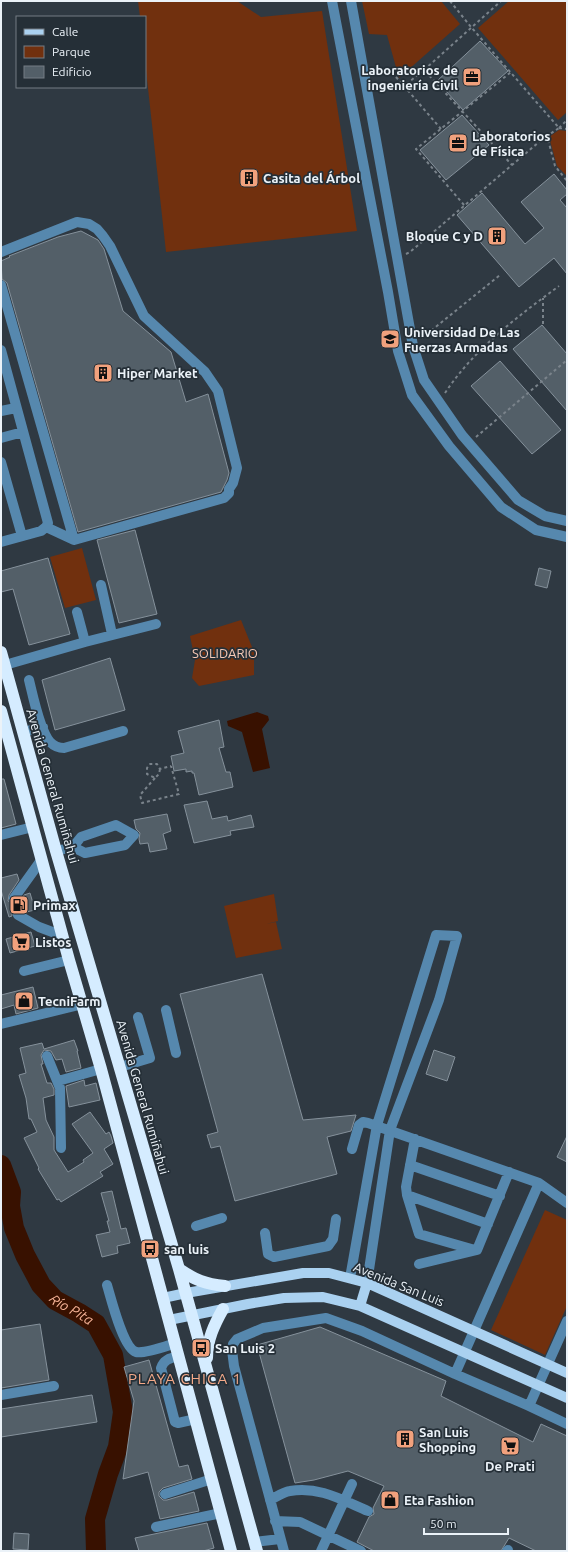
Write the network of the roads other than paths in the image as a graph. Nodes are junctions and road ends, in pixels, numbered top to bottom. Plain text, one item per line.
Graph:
1 (332, 1) edge
2 (351, 1) edge
3 (1, 252) edge
4 (1, 284) edge
5 (1, 350) edge
6 (16, 408) junction
7 (1, 411) edge
8 (23, 432) junction
9 (462, 435) junction
10 (1, 438) edge
11 (449, 446) junction
12 (1, 462) edge
13 (567, 521) edge
14 (46, 527) junction
15 (22, 536) junction
16 (567, 537) edge
17 (74, 540) junction
18 (1, 542) edge
19 (101, 585) dead end
20 (77, 612) dead end
21 (156, 624) dead end
22 (112, 634) junction
23 (85, 642) junction
24 (1, 652) edge
25 (5, 665) junction
26 (29, 680) dead end
27 (1, 711) edge
28 (42, 727) junction
29 (23, 732) junction
30 (123, 732) dead end
31 (33, 827) junction
32 (1, 835) edge
33 (73, 847) junction
34 (56, 851) junction
35 (42, 859) junction
36 (14, 898) dead end
37 (18, 914) tunnel mouth
38 (63, 936) junction
39 (70, 960) junction
40 (24, 970) dead end
41 (83, 1004) junction
42 (166, 1010) dead end
43 (138, 1017) dead end
44 (1, 1024) edge
45 (176, 1053) dead end
46 (47, 1056) dead end
47 (120, 1067) junction
48 (101, 1069) junction
49 (58, 1081) junction
50 (377, 1125) junction
51 (390, 1130) junction
52 (415, 1139) junction
53 (61, 1148) dead end
54 (352, 1149) dead end
55 (410, 1165) junction
56 (509, 1172) junction
57 (539, 1183) junction
58 (407, 1195) junction
59 (500, 1196) junction
60 (567, 1203) edge
61 (222, 1218) dead end
62 (336, 1219) dead end
63 (488, 1224) junction
64 (196, 1226) dead end
65 (265, 1233) dead end
66 (477, 1250) junction
67 (419, 1264) dead end
68 (179, 1269) junction
69 (350, 1278) junction
70 (367, 1283) junction
71 (107, 1284) dead end
72 (225, 1286) junction
73 (186, 1293) junction
74 (163, 1298) junction
75 (360, 1306) junction
76 (223, 1309) junction
77 (192, 1316) junction
78 (169, 1320) junction
79 (567, 1321) edge
80 (474, 1330) junction
81 (176, 1343) junction
82 (464, 1352) junction
83 (179, 1356) junction
84 (547, 1364) junction
85 (206, 1366) junction
86 (567, 1373) edge
87 (455, 1374) junction
88 (54, 1386) dead end
89 (537, 1386) junction
90 (1, 1395) edge
91 (567, 1398) edge
92 (528, 1406) junction
93 (196, 1419) junction
94 (567, 1424) edge
95 (212, 1479) junction
96 (352, 1484) dead end
97 (165, 1494) dead end
98 (270, 1500) junction
99 (345, 1501) junction
100 (368, 1511) dead end
101 (221, 1513) junction
102 (275, 1521) junction
103 (156, 1527) dead end
104 (328, 1535) junction
105 (280, 1539) junction
106 (256, 1546) edge
107 (231, 1551) edge
108 (284, 1551) edge
109 (320, 1551) edge
110 (361, 1551) edge

1 - 11 street
2 - 9 street
3 - 17 street
4 - 17 street
5 - 6 street
6 - 7 street
6 - 8 street
8 - 10 street
8 - 14 street
9 - 11 street
9 - 13 street
11 - 16 street
12 - 15 street
14 - 15 street
14 - 17 street
15 - 18 street
19 - 22 street
20 - 23 street
21 - 22 street
22 - 23 street
23 - 25 street
24 - 25 highway, Avenida General Rumiñahui
25 - 29 highway, Avenida General Rumiñahui
26 - 28 street
27 - 31 highway
28 - 29 street
28 - 30 street
29 - 34 highway, Avenida General Rumiñahui
31 - 32 street
31 - 35 highway
33 - 33 street
33 - 34 street
34 - 47 highway, Avenida General Rumiñahui
35 - 36 street
35 - 38 highway
37 - 38 street
38 - 39 highway
39 - 40 street
39 - 41 highway
41 - 44 street
41 - 48 highway
42 - 45 street
43 - 47 street
46 - 49 street
47 - 68 highway, Avenida General Rumiñahui
48 - 49 street
48 - 74 highway
49 - 53 street
50 - 51 street
50 - 51 street
50 - 54 street
50 - 69 street
51 - 52 street
51 - 70 street
52 - 55 street
52 - 56 street
55 - 58 street
55 - 59 street
56 - 57 street
56 - 59 street
57 - 60 street
57 - 80 street
58 - 63 street
58 - 66 street
59 - 63 street
61 - 64 street
62 - 65 street
63 - 66 street
66 - 67 street
68 - 72 highway
68 - 73 highway, Avenida General Rumiñahui
69 - 70 main road, Avenida San Luis
69 - 72 main road, Avenida San Luis
70 - 75 main road
70 - 80 main road, Avenida San Luis
71 - 81 street
72 - 73 main road, Avenida San Luis
73 - 74 main road, Avenida San Luis
73 - 77 highway, Avenida General Rumiñahui
74 - 78 highway
75 - 76 main road
75 - 82 main road
76 - 77 main road
76 - 85 highway
77 - 78 main road
77 - 85 highway, Avenida General Rumiñahui
78 - 81 highway
79 - 84 street
80 - 82 street
80 - 84 main road, Avenida San Luis
81 - 83 highway
82 - 87 street
82 - 89 main road
83 - 93 highway
83 - 93 street
84 - 86 main road, Avenida San Luis
84 - 89 street
85 - 106 highway, Avenida General Rumiñahui
87 - 92 street
87 - 98 street
88 - 90 street
89 - 91 main road
89 - 92 street
92 - 94 street
93 - 95 highway
95 - 97 street
95 - 101 highway
96 - 99 street
98 - 99 street
98 - 102 street
99 - 100 street
99 - 104 street
101 - 103 street
101 - 107 highway
102 - 104 street
102 - 105 street
104 - 109 street
104 - 110 street
105 - 106 street
105 - 108 street

